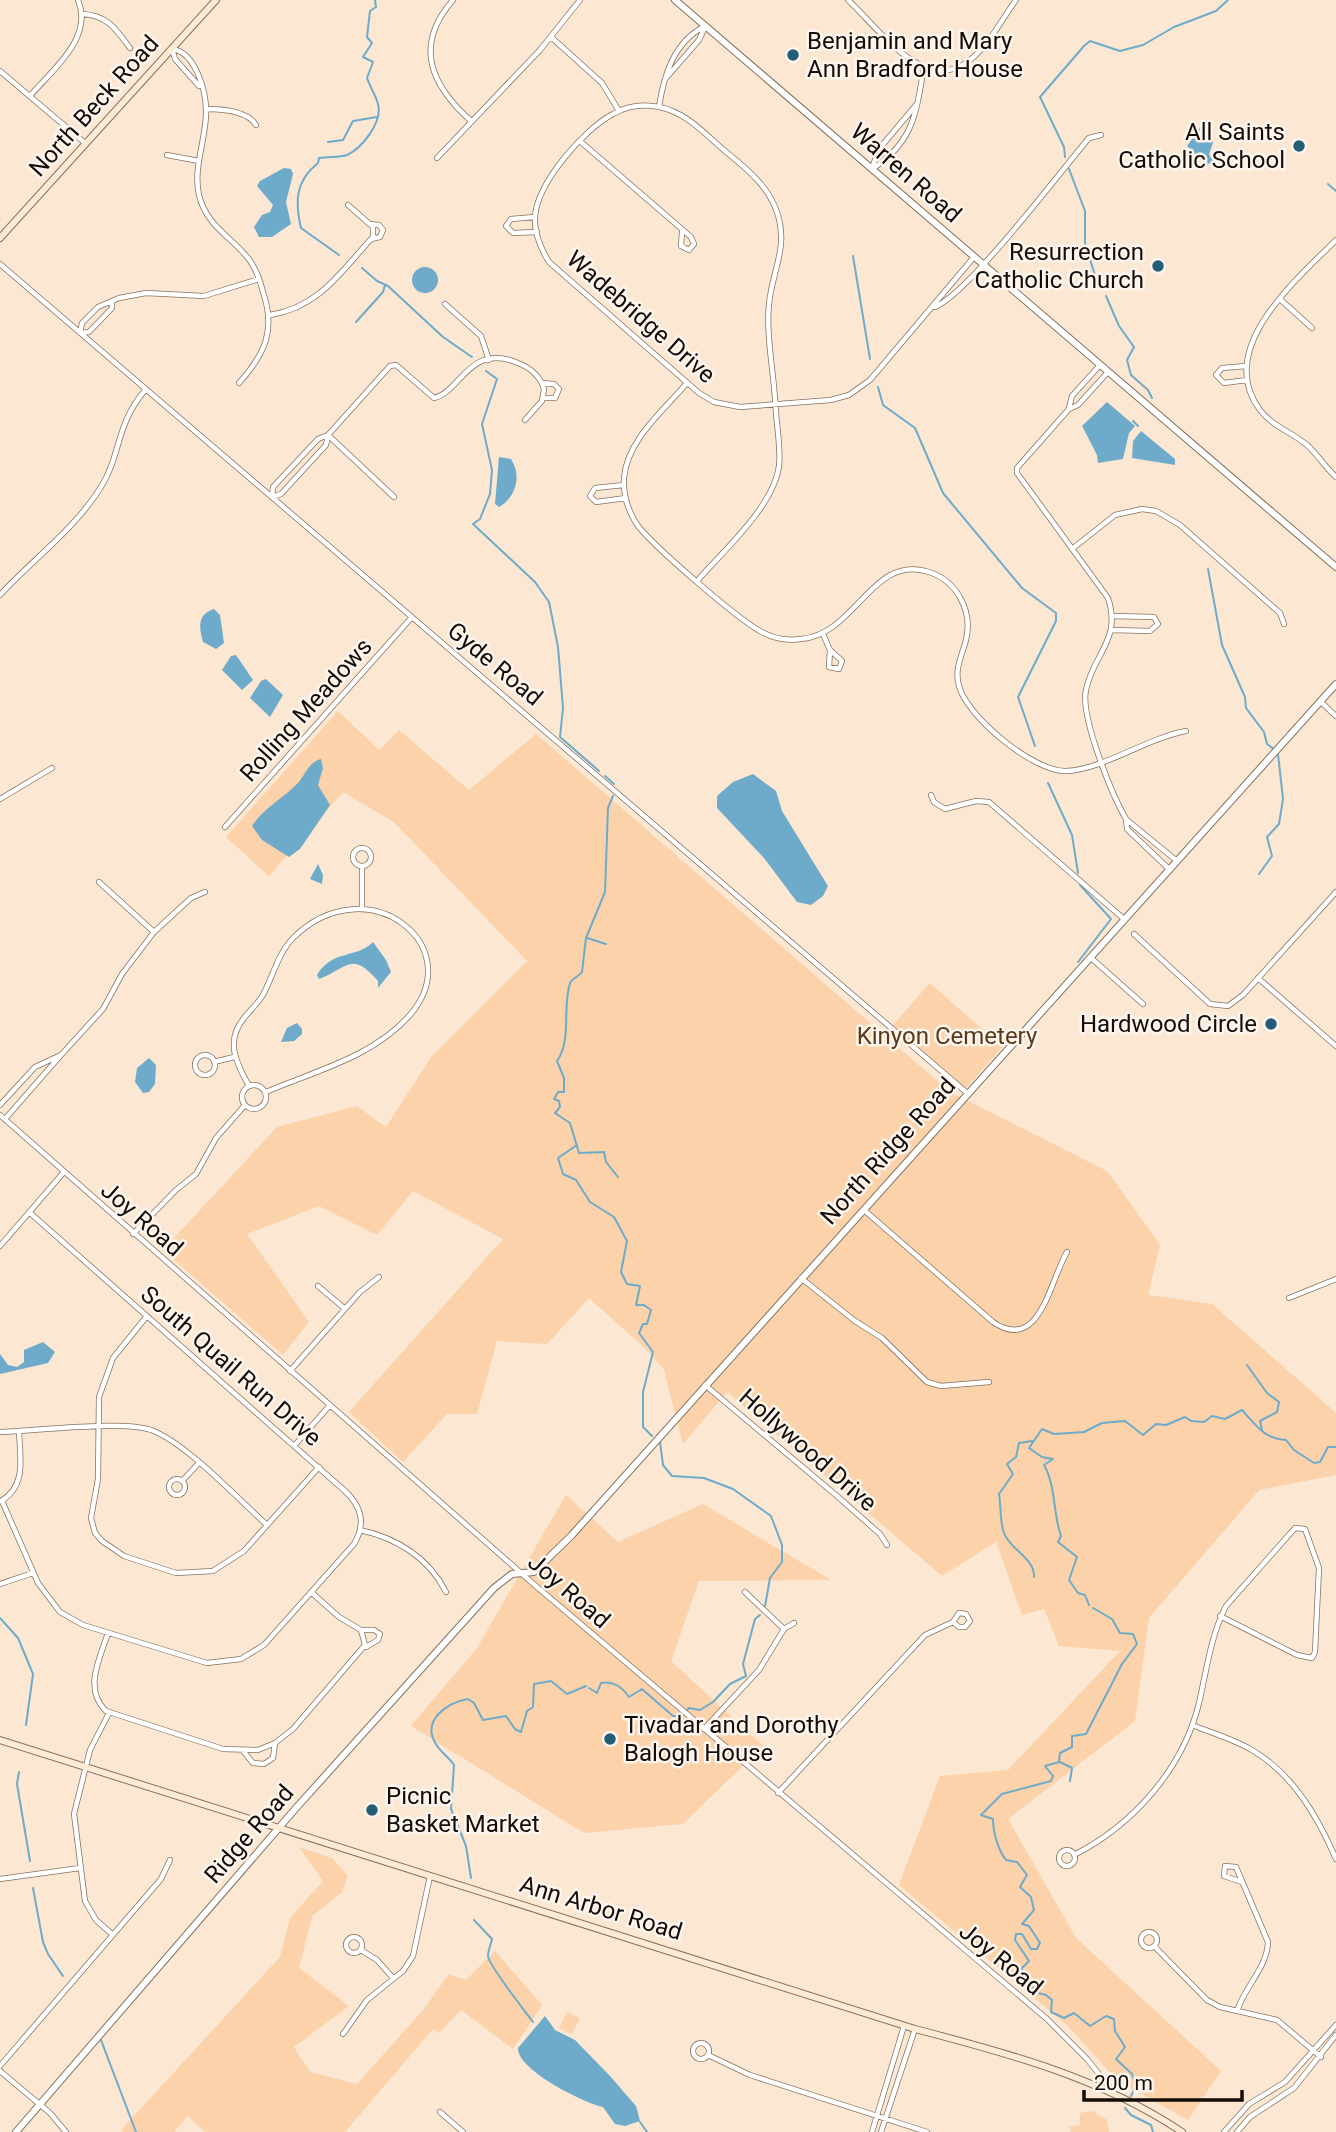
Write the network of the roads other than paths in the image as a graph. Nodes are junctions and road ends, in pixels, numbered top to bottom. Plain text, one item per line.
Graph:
1 (78, 0) edge
2 (216, 0) edge
3 (453, 0) edge
4 (580, 0) edge
5 (674, 0) edge
6 (848, 0) edge
7 (1016, 0) edge
8 (82, 14) junction
9 (705, 26) junction
10 (551, 37) junction
11 (130, 48) dead end
12 (172, 49) junction
13 (924, 67) junction
14 (0, 71) edge
15 (664, 79) junction
16 (200, 87) junction
17 (30, 96) junction
18 (917, 104) junction
19 (659, 107) junction
20 (206, 109) junction
21 (619, 111) junction
22 (471, 121) junction
23 (256, 125) dead end
24 (1101, 135) dead end
25 (581, 142) junction
26 (85, 144) junction
27 (167, 155) dead end
28 (438, 158) dead end
29 (199, 161) junction
30 (872, 169) junction
31 (348, 205) dead end
32 (535, 217) junction
33 (537, 232) junction
34 (682, 232) dead end
35 (0, 238) edge
36 (1336, 240) edge
37 (974, 257) junction
38 (982, 263) junction
39 (0, 264) edge
40 (259, 279) junction
41 (1281, 300) junction
42 (112, 302) junction
43 (445, 304) dead end
44 (934, 307) junction
45 (270, 315) junction
46 (1312, 328) dead end
47 (80, 333) junction
48 (489, 360) junction
49 (1100, 365) junction
50 (1246, 366) junction
51 (1108, 372) junction
52 (1247, 380) junction
53 (239, 383) dead end
54 (542, 383) junction
55 (687, 383) junction
56 (146, 389) junction
57 (543, 398) junction
58 (776, 405) junction
59 (1069, 409) junction
60 (525, 420) dead end
61 (328, 435) junction
62 (1336, 477) edge
63 (624, 485) junction
64 (272, 497) junction
65 (394, 497) dead end
66 (626, 498) junction
67 (1072, 549) junction
68 (1336, 567) edge
69 (698, 580) junction
70 (0, 594) edge
71 (1112, 616) junction
72 (412, 617) junction
73 (1284, 624) dead end
74 (1112, 630) junction
75 (823, 634) junction
76 (830, 650) dead end
77 (1336, 684) edge
78 (1320, 701) junction
79 (1336, 716) edge
80 (1186, 732) dead end
81 (1102, 760) junction
82 (52, 768) dead end
83 (931, 795) dead end
84 (0, 799) edge
85 (1126, 819) junction
86 (225, 827) dead end
87 (1177, 861) junction
88 (362, 867) junction
89 (1169, 869) junction
90 (99, 882) dead end
91 (1336, 891) edge
92 (205, 892) dead end
93 (362, 908) junction
94 (1124, 919) junction
95 (153, 932) junction
96 (1134, 934) dead end
97 (1089, 957) junction
98 (1258, 978) junction
99 (1143, 1004) dead end
100 (1336, 1046) edge
101 (61, 1055) junction
102 (234, 1057) junction
103 (214, 1062) junction
104 (249, 1086) junction
105 (265, 1092) junction
106 (966, 1093) junction
107 (0, 1105) edge
108 (245, 1105) junction
109 (2, 1117) edge
110 (64, 1172) junction
111 (864, 1209) junction
112 (29, 1212) junction
113 (133, 1234) junction
114 (0, 1246) edge
115 (1066, 1252) dead end
116 (379, 1278) dead end
117 (801, 1278) junction
118 (1336, 1279) edge
119 (318, 1286) dead end
120 (1289, 1298) dead end
121 (344, 1308) junction
122 (146, 1316) junction
123 (290, 1371) junction
124 (989, 1382) dead end
125 (704, 1384) junction
126 (330, 1405) junction
127 (97, 1428) junction
128 (19, 1431) junction
129 (0, 1432) edge
130 (294, 1446) junction
131 (198, 1464) junction
132 (318, 1467) junction
133 (182, 1481) dead end
134 (1, 1501) edge
135 (267, 1525) junction
136 (360, 1530) junction
137 (887, 1545) dead end
138 (521, 1572) junction
139 (33, 1573) junction
140 (0, 1584) edge
141 (311, 1592) junction
142 (446, 1592) dead end
143 (745, 1592) dead end
144 (1220, 1616) junction
145 (953, 1622) dead end
146 (794, 1623) dead end
147 (783, 1629) junction
148 (361, 1630) junction
149 (108, 1633) junction
150 (365, 1647) junction
151 (109, 1713) junction
152 (1192, 1725) junction
153 (704, 1729) junction
154 (0, 1740) edge
155 (275, 1743) junction
156 (244, 1752) junction
157 (85, 1766) junction
158 (778, 1793) junction
159 (281, 1828) junction
160 (1074, 1855) dead end
161 (1336, 1859) edge
162 (170, 1860) dead end
163 (80, 1868) junction
164 (430, 1873) junction
165 (0, 1879) edge
166 (1242, 1882) junction
167 (113, 1935) junction
168 (1154, 1946) dead end
169 (362, 1950) dead end
170 (393, 1978) junction
171 (1237, 2011) junction
172 (904, 2025) junction
173 (1336, 2025) edge
174 (915, 2029) junction
175 (343, 2034) dead end
176 (1336, 2035) edge
177 (1314, 2050) junction
178 (708, 2055) dead end
179 (1321, 2057) junction
180 (0, 2068) edge
181 (1115, 2094) junction
182 (39, 2105) junction
183 (440, 2112) dead end
184 (876, 2117) junction
185 (886, 2120) junction
186 (16, 2132) edge
187 (66, 2132) edge
188 (463, 2132) edge
189 (872, 2132) edge
190 (880, 2132) edge
191 (927, 2132) edge
192 (1182, 2132) edge
193 (1224, 2132) edge
194 (1237, 2132) edge

1 - 8 street
2 - 12 main road, North Beck Road
3 - 22 street
4 - 10 street
5 - 9 street, Warren Road
6 - 13 street
7 - 13 street
8 - 11 street
8 - 17 street
9 - 15 street
9 - 15 street
9 - 30 street, Warren Road
10 - 21 street
10 - 22 street
12 - 16 street
12 - 16 street
12 - 26 main road, North Beck Road
13 - 18 street
14 - 17 street
15 - 19 street
16 - 20 street
17 - 26 street
18 - 30 street
18 - 30 street
19 - 21 street
19 - 58 street
20 - 23 street
20 - 29 street
21 - 25 street, Wadebridge Drive
22 - 28 street
24 - 38 street, Wadebridge Drive
25 - 32 street, Wadebridge Drive
25 - 34 street
26 - 35 main road, North Beck Road
27 - 29 street
29 - 40 street
30 - 37 street, Warren Road
31 - 45 street
32 - 33 street, Wadebridge Drive
32 - 33 street
33 - 55 street, Wadebridge Drive
36 - 41 street
37 - 38 street, Warren Road
37 - 44 street, Wadebridge Drive
38 - 44 street, Wadebridge Drive
38 - 49 street, Warren Road
39 - 47 street, Gyde Road
40 - 42 street
40 - 45 street
41 - 46 street
41 - 50 street
42 - 47 street
42 - 47 street
43 - 48 street
44 - 58 street, Wadebridge Drive
45 - 53 street
47 - 56 street, Gyde Road
48 - 54 street
48 - 61 street
49 - 51 street, Warren Road
49 - 59 street
50 - 52 street
50 - 52 street
51 - 59 street
51 - 68 street, Warren Road
52 - 62 street
54 - 57 street
54 - 57 street
55 - 58 street, Wadebridge Drive
55 - 63 street
56 - 64 street, Gyde Road
56 - 70 street
57 - 60 street
58 - 69 street
59 - 67 street
61 - 64 street
61 - 64 street
61 - 65 street
63 - 66 street
63 - 66 street
64 - 72 street, Gyde Road
66 - 69 street
67 - 71 street
67 - 73 street
69 - 75 street
71 - 74 street
71 - 74 street
72 - 86 street, Rolling Meadows
72 - 106 street, Gyde Road
74 - 81 street
75 - 76 street
75 - 81 street
77 - 78 street, North Ridge Road
78 - 79 street
78 - 87 street, North Ridge Road
80 - 81 street
81 - 85 street
82 - 84 street
83 - 94 street
85 - 87 street
85 - 89 street
87 - 89 street, North Ridge Road
88 - 88 street
88 - 93 street
89 - 94 street, North Ridge Road
90 - 95 street
91 - 98 street
92 - 95 street
93 - 102 street
93 - 105 street
94 - 97 street, North Ridge Road
95 - 101 street
96 - 98 street
97 - 99 street
97 - 106 street, North Ridge Road
98 - 100 street
101 - 107 street
101 - 109 street
102 - 103 street
102 - 104 street
103 - 103 street
104 - 105 street
104 - 108 street
105 - 108 street
106 - 111 street, North Ridge Road
108 - 113 street
109 - 110 street, Joy Road
110 - 112 street
110 - 113 street, Joy Road
111 - 115 street
111 - 117 street, North Ridge Road
112 - 114 street
112 - 122 street, South Quail Run Drive
113 - 123 street, Joy Road
116 - 121 street
117 - 124 street
117 - 125 street, North Ridge Road
118 - 120 street
119 - 121 street
121 - 123 street
122 - 127 street
122 - 130 street, South Quail Run Drive
123 - 126 street, Joy Road
125 - 137 street, Hollywood Drive
125 - 138 street, North Ridge Road
126 - 130 street
126 - 138 street, Joy Road
127 - 128 street
127 - 131 street
127 - 135 street
128 - 129 street
128 - 134 street
130 - 132 street, South Quail Run Drive
131 - 133 street
131 - 135 street
132 - 135 street
132 - 136 street, South Quail Run Drive
134 - 139 street
136 - 141 street
136 - 142 street
138 - 153 street, Joy Road
138 - 159 street, Ridge Road
139 - 140 street
139 - 149 street
141 - 148 street
141 - 149 street
143 - 147 street
144 - 144 street
144 - 152 street
145 - 158 street
146 - 147 street
147 - 153 street
148 - 150 street
148 - 150 street
149 - 151 street
150 - 155 street
151 - 156 street
151 - 157 street
152 - 160 street
152 - 161 street
153 - 158 street, Joy Road
154 - 157 main road, Ann Arbor Road
155 - 156 street
155 - 156 street
157 - 159 main road, Ann Arbor Road
157 - 163 street
158 - 181 street, Joy Road
159 - 164 main road, Ann Arbor Road
159 - 182 street, Ridge Road
162 - 167 street
163 - 165 street
163 - 167 street
164 - 170 street
164 - 172 main road, Ann Arbor Road
166 - 166 street
166 - 171 street
167 - 180 street
168 - 171 street
169 - 170 street
170 - 175 street
171 - 177 street
172 - 174 main road, Ann Arbor Road
172 - 184 street
173 - 177 street
174 - 181 main road, Ann Arbor Road
174 - 185 street
176 - 179 street
177 - 179 street
177 - 193 street
178 - 184 street
179 - 194 street
180 - 182 street
181 - 192 main road, Ann Arbor Road
182 - 186 street, Ridge Road
182 - 187 street
183 - 188 street
184 - 185 street
184 - 189 street
185 - 190 street
185 - 191 street

